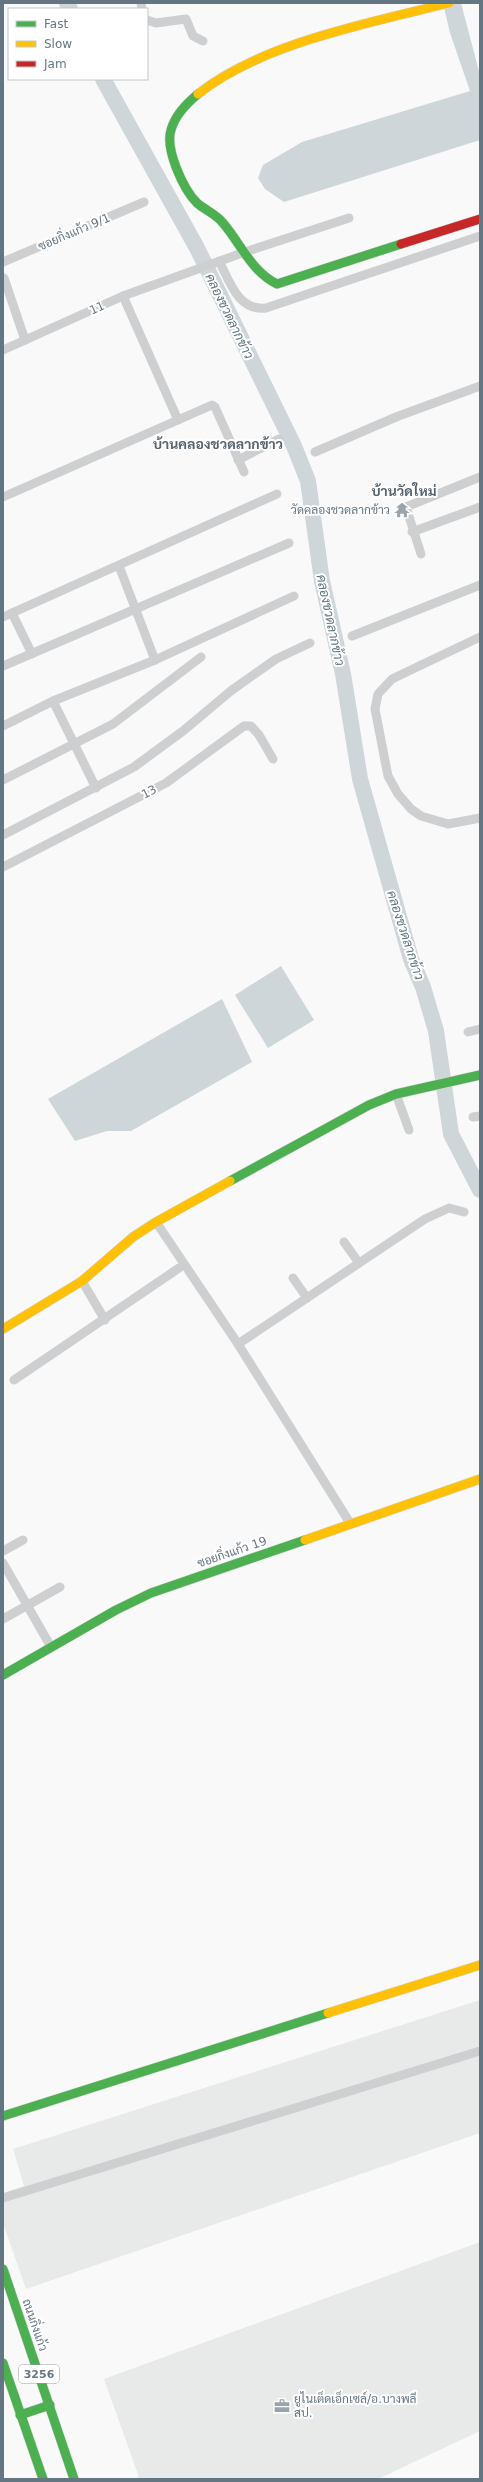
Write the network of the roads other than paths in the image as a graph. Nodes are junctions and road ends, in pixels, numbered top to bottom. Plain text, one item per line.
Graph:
1 (442, 4) edge
2 (148, 20) edge
3 (203, 42) dead end
4 (144, 202) dead end
5 (349, 218) dead end
6 (480, 219) edge
7 (480, 236) edge
8 (245, 252) junction
9 (219, 261) junction
10 (3, 262) edge
11 (4, 278) dead end
12 (6, 292) edge
13 (123, 296) junction
14 (25, 340) junction
15 (3, 350) edge
16 (480, 386) edge
17 (178, 420) junction
18 (279, 439) dead end
19 (315, 452) dead end
20 (238, 460) junction
21 (244, 472) dead end
22 (480, 477) edge
23 (277, 494) dead end
24 (3, 497) edge
25 (480, 507) edge
26 (412, 532) junction
27 (289, 543) dead end
28 (421, 554) dead end
29 (119, 566) junction
30 (480, 585) edge
31 (294, 596) dead end
32 (136, 610) junction
33 (7, 615) edge
34 (352, 636) dead end
35 (480, 637) edge
36 (310, 643) dead end
37 (32, 654) junction
38 (201, 657) dead end
39 (155, 660) junction
40 (3, 666) edge
41 (53, 701) junction
42 (4, 724) edge
43 (73, 745) junction
44 (273, 760) dead end
45 (3, 780) edge
46 (96, 788) junction
47 (480, 818) edge
48 (3, 836) edge
49 (3, 866) edge
50 (480, 1029) edge
51 (468, 1032) dead end
52 (480, 1075) edge
53 (396, 1094) junction
54 (409, 1130) dead end
55 (464, 1212) dead end
56 (156, 1222) junction
57 (344, 1242) dead end
58 (359, 1263) junction
59 (179, 1268) dead end
60 (293, 1278) dead end
61 (82, 1281) junction
62 (307, 1298) junction
63 (105, 1320) junction
64 (3, 1329) edge
65 (238, 1344) junction
66 (14, 1380) dead end
67 (480, 1479) edge
68 (350, 1523) junction
69 (23, 1540) dead end
70 (3, 1551) edge
71 (3, 1563) edge
72 (60, 1587) dead end
73 (27, 1605) junction
74 (3, 1618) edge
75 (51, 1647) junction
76 (3, 1675) edge
77 (480, 1965) edge
78 (480, 2051) edge
79 (3, 2116) edge
80 (3, 2198) edge
81 (3, 2269) edge
82 (3, 2363) edge
83 (50, 2405) junction
84 (20, 2415) junction
85 (43, 2479) edge
86 (74, 2479) edge

1 - 8 street
2 - 3 street
4 - 10 street, ซอยกิ่งแก้ว 9/1
5 - 8 street, 11
6 - 8 street
7 - 9 street
8 - 9 street, 11
9 - 13 street, 11
11 - 12 street
12 - 14 street
13 - 14 street, 11
13 - 17 street
14 - 15 street, 11
16 - 19 street
17 - 20 street
17 - 24 street
18 - 20 street
20 - 21 street
22 - 26 street
23 - 29 street
25 - 26 street
26 - 28 street
27 - 32 street
29 - 32 street
29 - 33 street
30 - 34 street
31 - 39 street
32 - 37 street
32 - 39 street
33 - 37 street
35 - 47 street
36 - 46 street
37 - 40 street
38 - 43 street
39 - 41 street
41 - 42 street
41 - 43 street
43 - 45 street
43 - 46 street
44 - 49 street, 13
46 - 48 street
50 - 51 street
52 - 53 street
53 - 54 street
53 - 56 street
55 - 58 street
56 - 61 street
56 - 65 street
57 - 58 street
58 - 62 street
59 - 63 street
60 - 62 street
61 - 63 street
61 - 64 street
62 - 65 street
63 - 66 street
65 - 68 street
67 - 68 street, ซอยกิ่งแก้ว 19
68 - 75 street, ซอยกิ่งแก้ว 19
69 - 70 street
71 - 73 street
72 - 73 street
73 - 74 street
73 - 75 street
75 - 76 street, ซอยกิ่งแก้ว 19
77 - 79 street
78 - 80 street
81 - 83 street, ถนนกิ่งแก้ว / 3256
82 - 84 street, 3256
83 - 84 street
83 - 86 street, ถนนกิ่งแก้ว / 3256
84 - 85 street, 3256

